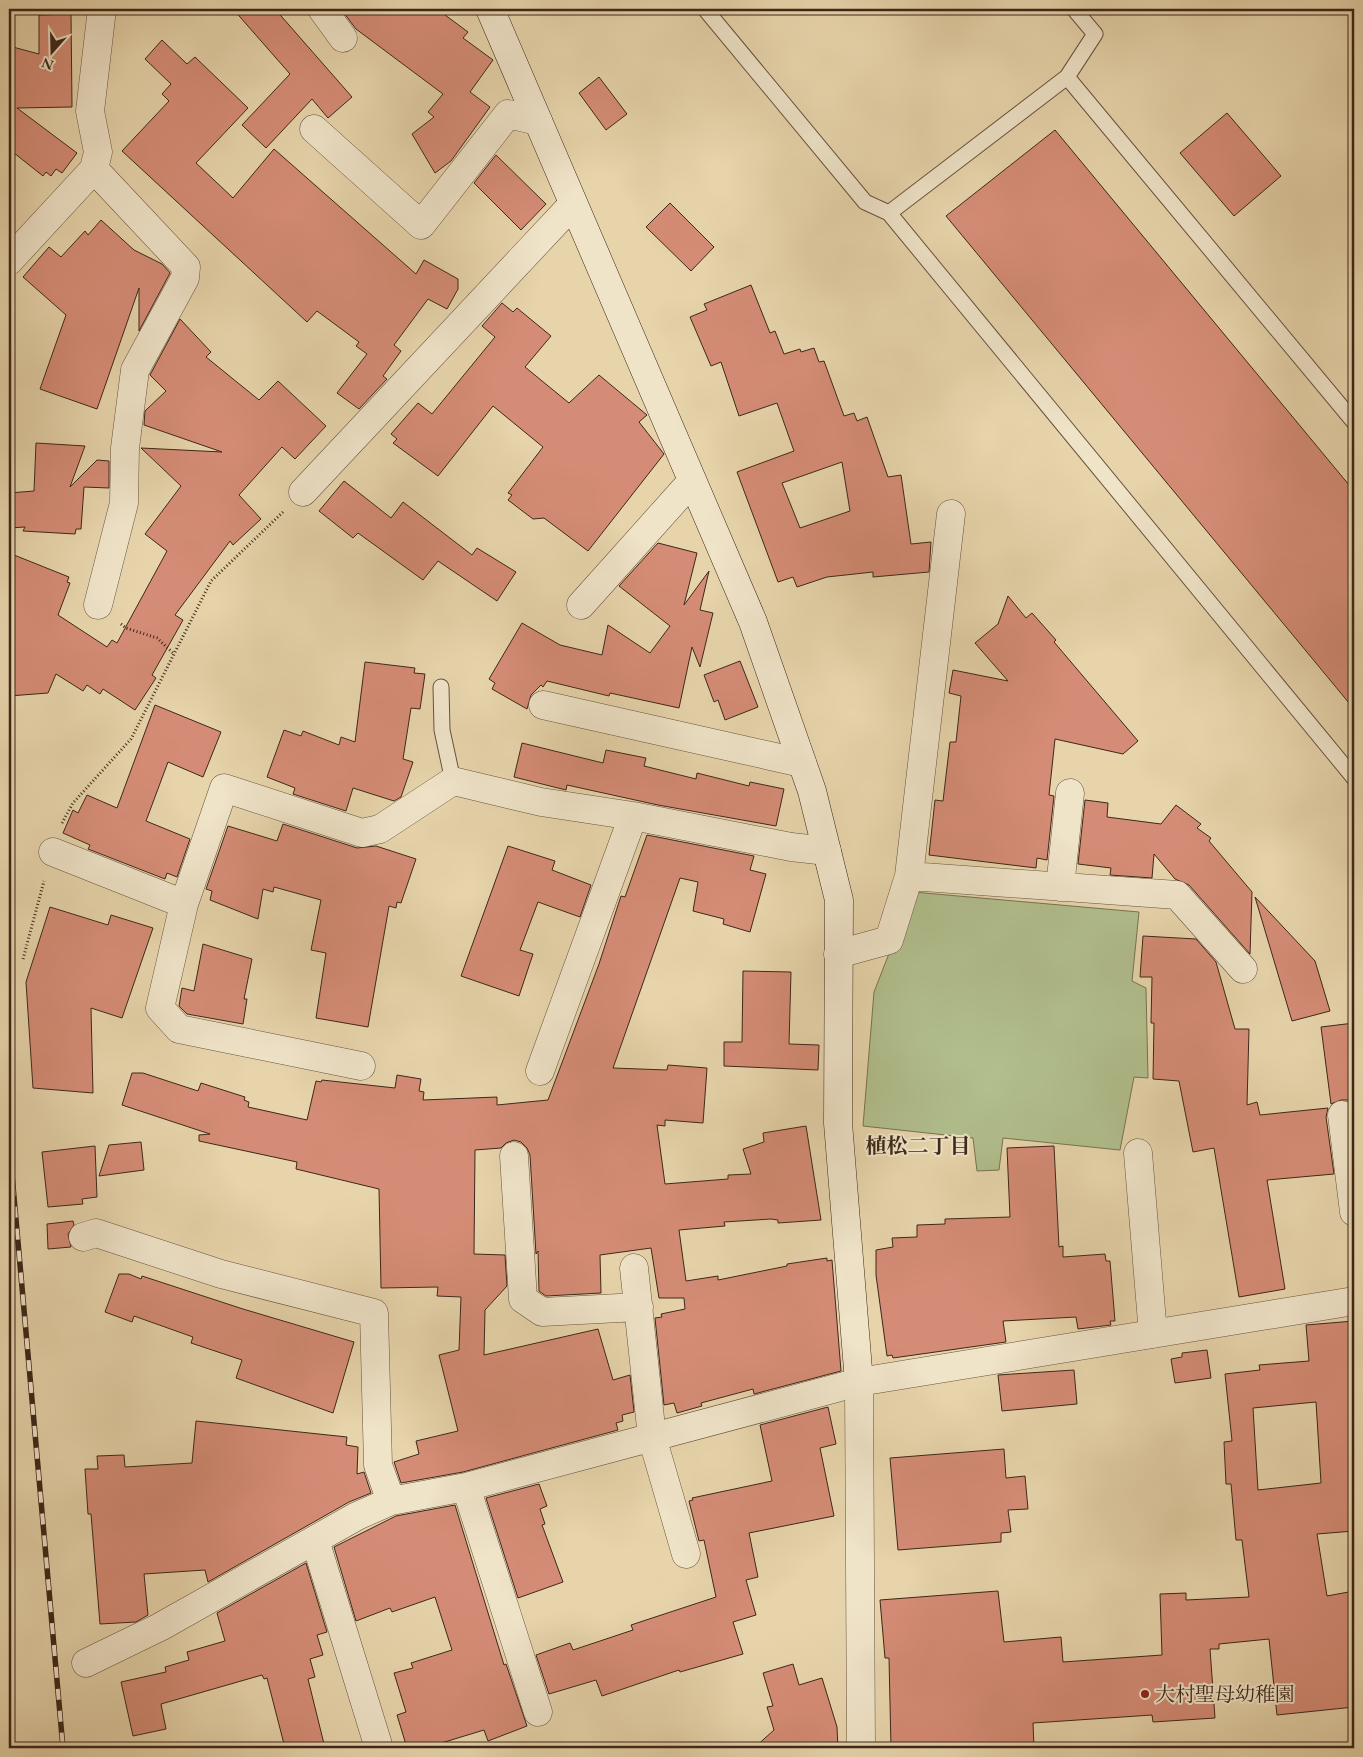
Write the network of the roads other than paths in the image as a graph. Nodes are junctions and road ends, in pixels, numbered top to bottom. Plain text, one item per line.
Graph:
1 (102, 9) edge
2 (322, 9) edge
3 (490, 9) edge
4 (705, 9) edge
5 (1074, 9) edge
6 (342, 38) dead end
7 (1067, 77) junction
8 (538, 121) junction
9 (314, 129) dead end
10 (94, 169) junction
11 (573, 204) junction
12 (889, 213) junction
13 (9, 261) edge
14 (1354, 422) edge
15 (692, 481) junction
16 (304, 492) road end
17 (950, 514) dead end
18 (98, 605) road end
19 (581, 605) dead end
20 (441, 687) dead end
21 (544, 705) dead end
22 (802, 763) junction
23 (1354, 778) edge
24 (453, 781) junction
25 (1070, 793) dead end
26 (633, 816) junction
27 (826, 851) junction
28 (52, 852) road end
29 (909, 876) junction
30 (1060, 886) junction
31 (184, 904) junction
32 (838, 954) junction
33 (1243, 969) dead end
34 (361, 1066) dead end
35 (540, 1071) dead end
36 (1342, 1115) dead end
37 (1138, 1153) dead end
38 (514, 1156) dead end
39 (1354, 1212) edge
40 (83, 1237) dead end
41 (634, 1268) dead end
42 (1354, 1301) edge
43 (639, 1307) junction
44 (1153, 1334) junction
45 (860, 1382) junction
46 (652, 1437) junction
47 (466, 1487) junction
48 (391, 1501) junction
49 (315, 1540) junction
50 (686, 1554) dead end
51 (86, 1663) dead end
52 (538, 1712) dead end
53 (379, 1748) edge
54 (861, 1748) edge

1 - 10 street
2 - 6 street
3 - 8 street
4 - 12 lane
5 - 7 lane
7 - 12 lane
7 - 14 lane
8 - 9 street
8 - 11 street
10 - 13 street
10 - 18 street
11 - 15 street
11 - 16 street
12 - 23 lane
15 - 19 street
15 - 22 street
17 - 29 street
20 - 24 lane
21 - 22 street
22 - 27 street
24 - 26 street
24 - 31 street
25 - 30 street
26 - 27 street
26 - 35 street
27 - 32 street
28 - 31 street
29 - 30 street
29 - 32 street
30 - 33 street
31 - 34 street
32 - 45 street
36 - 39 street
37 - 44 street
38 - 43 street
40 - 48 street
41 - 43 street
42 - 44 street
43 - 46 street
44 - 45 street
45 - 46 street
45 - 54 street
46 - 47 street
46 - 50 street
47 - 48 street
47 - 52 street
48 - 49 street
49 - 51 street
49 - 53 street

